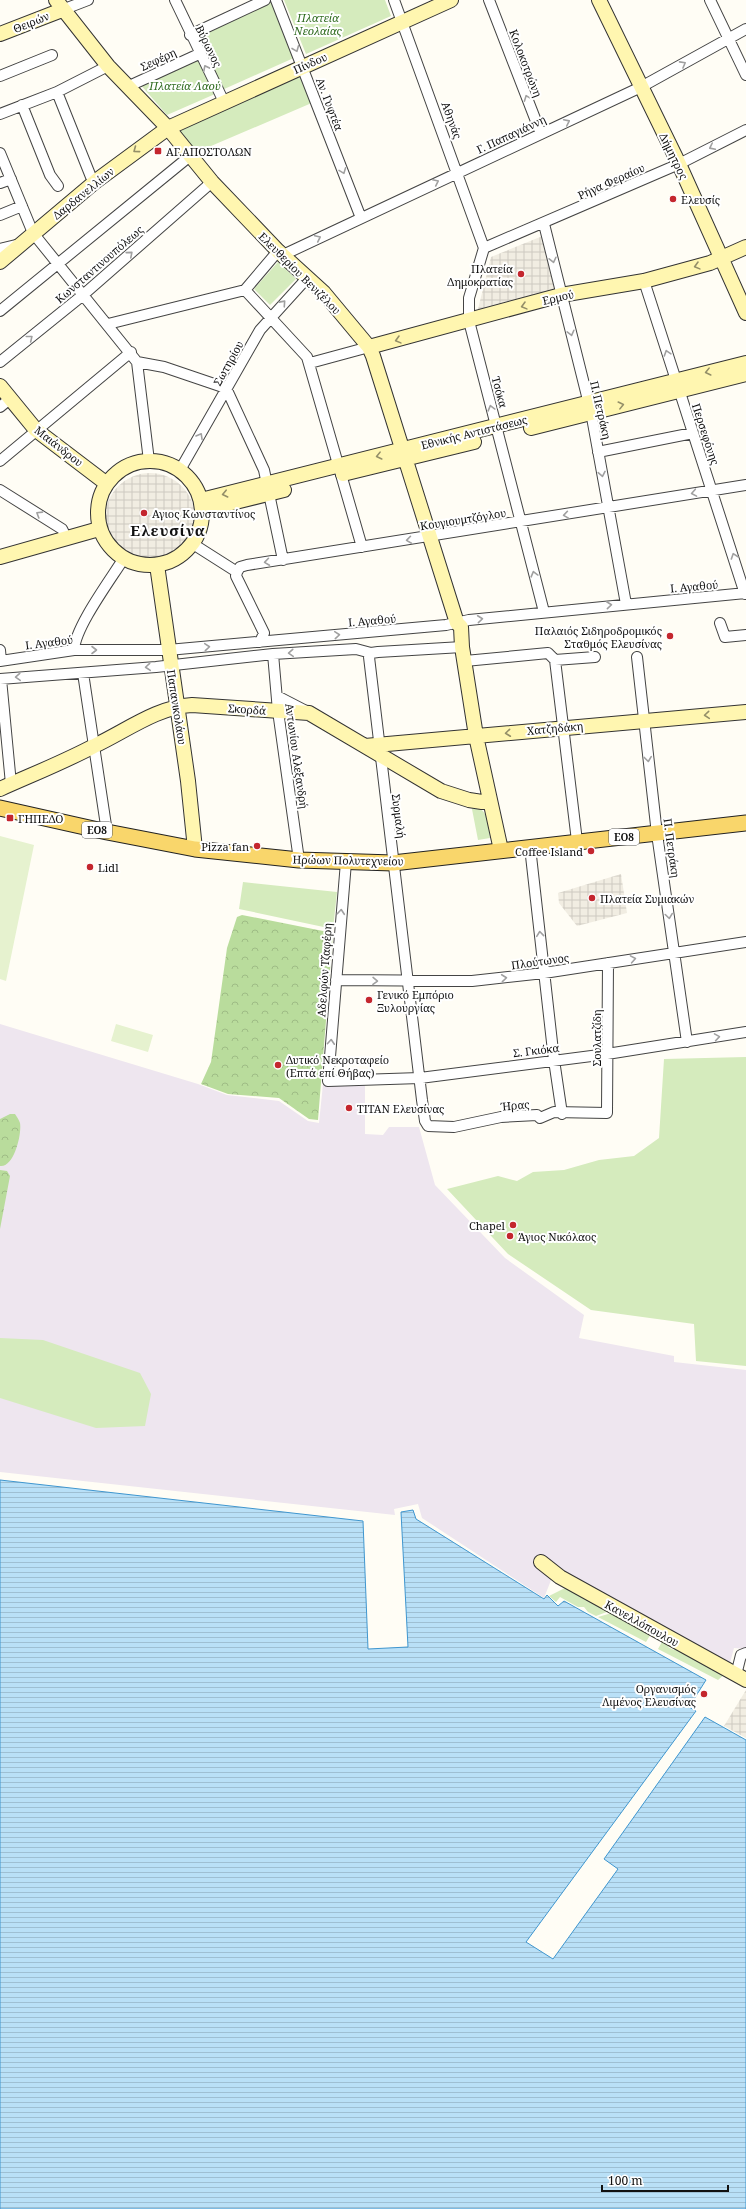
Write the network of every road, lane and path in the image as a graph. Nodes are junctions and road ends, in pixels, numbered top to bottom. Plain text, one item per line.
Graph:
1 (88, 0) edge
2 (175, 0) edge
3 (265, 0) edge
4 (276, 0) edge
5 (394, 0) edge
6 (452, 0) edge
7 (489, 0) edge
8 (599, 0) edge
9 (710, 0) edge
10 (59, 5) edge
11 (403, 22) junction
12 (746, 29) edge
13 (0, 34) edge
14 (190, 35) junction
15 (728, 39) junction
16 (199, 54) junction
17 (52, 55) dead end
18 (108, 66) junction
19 (303, 66) junction
20 (746, 75) edge
21 (0, 76) edge
22 (127, 87) junction
23 (641, 87) junction
24 (57, 92) junction
25 (224, 102) junction
26 (22, 105) junction
27 (0, 114) edge
28 (168, 128) junction
29 (746, 130) edge
30 (541, 134) junction
31 (0, 153) edge
32 (190, 156) junction
33 (679, 164) junction
34 (458, 172) junction
35 (11, 179) junction
36 (96, 181) junction
37 (212, 182) junction
38 (0, 183) edge
39 (58, 186) dead end
40 (22, 206) junction
41 (0, 215) edge
42 (361, 218) junction
43 (544, 224) junction
44 (33, 233) junction
45 (20, 244) junction
46 (746, 247) edge
47 (484, 248) junction
48 (0, 249) edge
49 (281, 253) junction
50 (721, 258) junction
51 (0, 262) edge
52 (58, 263) junction
53 (308, 277) junction
54 (644, 281) junction
55 (245, 290) junction
56 (83, 295) junction
57 (561, 296) junction
58 (0, 312) edge
59 (746, 313) edge
60 (270, 316) junction
61 (469, 321) junction
62 (108, 324) junction
63 (369, 347) junction
64 (131, 352) junction
65 (0, 362) edge
66 (137, 362) junction
67 (310, 363) junction
68 (746, 363) edge
69 (746, 374) edge
70 (0, 386) edge
71 (677, 386) junction
72 (227, 390) junction
73 (5, 403) edge
74 (589, 407) junction
75 (36, 430) junction
76 (497, 432) junction
77 (693, 433) junction
78 (598, 452) junction
79 (405, 454) junction
80 (0, 461) edge
81 (149, 461) junction
82 (180, 470) junction
83 (340, 470) junction
84 (107, 484) junction
85 (746, 485) edge
86 (270, 489) junction
87 (0, 490) edge
88 (712, 490) junction
89 (202, 505) junction
90 (609, 508) junction
91 (520, 523) junction
92 (99, 529) junction
93 (430, 537) junction
94 (67, 539) junction
95 (193, 544) junction
96 (362, 546) junction
97 (0, 557) edge
98 (124, 558) junction
99 (283, 560) junction
100 (157, 565) junction
101 (237, 572) junction
102 (746, 594) edge
103 (626, 604) junction
104 (544, 612) junction
105 (457, 623) junction
106 (720, 623) dead end
107 (746, 635) edge
108 (260, 642) junction
109 (0, 650) edge
110 (74, 650) junction
111 (168, 650) junction
112 (371, 653) junction
113 (273, 654) junction
114 (463, 654) junction
115 (595, 657) dead end
116 (637, 657) dead end
117 (555, 660) junction
118 (0, 661) edge
119 (170, 665) junction
120 (83, 673) junction
121 (1, 679) edge
122 (277, 696) junction
123 (177, 706) junction
124 (278, 711) junction
125 (746, 712) edge
126 (309, 713) junction
127 (643, 720) junction
128 (563, 728) junction
129 (476, 736) junction
130 (94, 747) junction
131 (380, 751) junction
132 (6, 787) edge
133 (490, 801) junction
134 (0, 808) edge
135 (746, 823) edge
136 (107, 832) junction
137 (657, 834) junction
138 (577, 842) junction
139 (530, 847) junction
140 (195, 849) junction
141 (501, 850) junction
142 (299, 860) junction
143 (346, 862) junction
144 (393, 863) junction
145 (746, 942) edge
146 (675, 952) junction
147 (608, 963) junction
148 (544, 973) junction
149 (336, 980) junction
150 (407, 981) junction
151 (746, 1032) edge
152 (688, 1042) junction
153 (607, 1054) junction
154 (554, 1060) junction
155 (420, 1078) junction
156 (328, 1081) joint
157 (607, 1113) joint
158 (562, 1114) junction
159 (425, 1121) joint
160 (541, 1562) dead end
161 (746, 1653) edge
162 (741, 1678) edge

1 - 10 street
2 - 14 street, Βύρωνος
3 - 14 street
4 -> 19 street, Αν. Γυφτέα
5 - 11 street, Αθηνάς
6 - 11 street, Πίνδου
30 -> 7 street, Κολοκοτρώνη
8 - 23 street, Δήμητρος
9 - 15 street
10 - 13 street, Θειρών
10 - 18 street, Ελευθερίου Βενιζέλου
11 - 19 street, Πίνδου
11 - 34 street, Αθηνάς
12 - 15 street, Γ. Παπαγιάννη
14 - 16 street, Βύρωνος
15 - 20 street
23 -> 15 street, Γ. Παπαγιάννη
16 - 22 street, Σεφέρη
25 -> 16 street, Βύρωνος
17 - 21 street
18 - 22 street, Ελευθερίου Βενιζέλου
18 - 24 street
19 - 25 street, Πίνδου
19 -> 42 street, Αν. Γυφτέα
22 - 28 street, Ελευθερίου Βενιζέλου
30 -> 23 street, Γ. Παπαγιάννη
23 - 33 street, Δήμητρος
24 - 26 street
24 - 36 street
25 - 28 street, Πίνδου
26 - 27 street
26 - 39 street
28 - 32 street, Ελευθερίου Βενιζέλου
28 -> 36 street, Δαρδανελλίων
29 -> 33 street, Ρήγα Φεραίου
30 - 34 street, Γ. Παπαγιάννη
31 - 35 street
32 - 37 street, Ελευθερίου Βενιζέλου
32 - 52 street
33 - 43 street, Ρήγα Φεραίου
33 - 50 street, Δήμητρος
42 -> 34 street, Γ. Παπαγιάννη
34 - 47 street, Αθηνάς
35 - 38 street
35 - 40 street
36 - 44 street, Δαρδανελλίων
37 - 49 street, Ελευθερίου Βενιζέλου
56 -> 37 street, Κωνσταντινουπόλεως
40 - 41 street
40 - 44 street
49 -> 42 street, Γ. Παπαγιάννη
43 - 47 street, Ρήγα Φεραίου
43 -> 57 street, Π. Πετράκη
44 - 45 street, Δαρδανελλίων
44 - 52 street
45 - 48 street
45 - 51 street, Δαρδανελλίων
46 - 50 street, Ερμού
47 - 61 street, Τσόκα
49 - 53 street, Ελευθερίου Βενιζέλου
49 - 55 street
50 -> 54 street, Ερμού
50 - 59 street, Δήμητρος
52 - 56 street
52 - 58 street
60 -> 53 street, Σωτηρίου
53 - 63 street, Ελευθερίου Βενιζέλου
54 - 57 street, Ερμού
71 -> 54 street, Περσεφόνης
55 - 60 street
55 - 62 street
56 - 62 street
65 -> 56 street, Κωνσταντινουπόλεως
57 -> 61 street, Ερμού
57 -> 74 street, Π. Πετράκη
60 - 67 street
60 - 72 street, Σωτηρίου
61 -> 63 street, Ερμού
76 -> 61 street, Τσόκα
62 - 64 street
63 - 67 street
63 - 79 street, Ελευθερίου Βενιζέλου
64 - 66 street
64 - 75 street
66 - 72 street
66 - 81 street
67 - 83 street
68 -> 71 street, Εθνικής Αντιστάσεως
69 - 71 street, Εθνικής Αντιστάσεως
70 - 73 street, Μαιάνδρου
71 - 74 street, Εθνικής Αντιστάσεως
71 - 77 street, Περσεφόνης
82 -> 72 street, Σωτηρίου
72 - 86 street
73 - 75 street, Μαιάνδρου
74 - 76 street, Εθνικής Αντιστάσεως
74 - 78 street, Π. Πετράκη
75 - 80 street
75 - 84 street, Μαιάνδρου
76 - 79 street, Εθνικής Αντιστάσεως
76 - 91 street, Τσόκα
77 - 78 street
77 - 88 street, Περσεφόνης
78 -> 90 street, Π. Πετράκη
79 - 83 street, Εθνικής Αντιστάσεως
79 - 93 street, Ελευθερίου Βενιζέλου
81 - 82 street
81 - 84 street
82 - 89 street
83 - 86 street, Εθνικής Αντιστάσεως
83 - 96 street
84 - 92 street
85 - 88 street, Κουγιουμτζόγλου
86 - 89 street, Εθνικής Αντιστάσεως
86 - 99 street
94 -> 87 street
88 -> 90 street, Κουγιουμτζόγλου
102 -> 88 street, Περσεφόνης
89 - 95 street
90 -> 91 street, Κουγιουμτζόγλου
90 - 103 street, Π. Πετράκη
91 - 93 street, Κουγιουμτζόγλου
104 -> 91 street, Τσόκα
92 - 94 street
92 - 98 street
93 -> 96 street, Κουγιουμτζόγλου
93 - 105 street, Ελευθερίου Βενιζέλου
94 - 97 street
95 - 100 street
95 - 101 street
96 - 99 street, Κουγιουμτζόγλου
98 - 100 street
98 - 110 street
99 -> 101 street, Κουγιουμτζόγλου
100 - 111 street, Παπανικολάου
101 - 108 street
102 - 103 street, Ι. Αγαθού
104 -> 103 street, Ι. Αγαθού
105 -> 104 street, Ι. Αγαθού
108 -> 105 street, Ι. Αγαθού
105 - 114 street, Ελευθερίου Βενιζέλου
106 - 107 street
111 -> 108 street, Ι. Αγαθού
109 - 118 street
110 -> 111 street, Ι. Αγαθού
110 - 118 street, Ι. Αγαθού
111 - 119 street, Παπανικολάου
112 -> 113 street
112 - 114 street
112 - 131 street, Συρμαλή
113 - 119 street
113 - 122 street, Αντωνίου Αλεξανδρή
114 - 117 street
114 - 129 street, Ελευθερίου Βενιζέλου
115 - 117 street
116 - 127 street, Π. Πετράκη
117 - 128 street
119 -> 120 street
119 - 123 street, Παπανικολάου
120 -> 121 street
120 - 130 street
121 - 132 street
122 - 124 street, Αντωνίου Αλεξανδρή
122 - 126 street
123 - 124 street, Σκορδά
123 - 130 street, Σκορδά
123 - 140 street, Παπανικολάου
124 - 126 street, Σκορδά
124 - 142 street, Αντωνίου Αλεξανδρή
125 -> 127 street, Χατζηδάκη
126 - 131 street, Σκορδά
127 - 128 street, Χατζηδάκη
127 -> 137 street, Π. Πετράκη
128 -> 129 street, Χατζηδάκη
128 - 138 street
129 - 131 street, Χατζηδάκη
129 - 133 street, Ελευθερίου Βενιζέλου
130 - 132 street, Σκορδά
130 - 136 street
131 - 133 street, Σκορδά
131 - 144 street, Συρμαλή
133 - 141 street, Ελευθερίου Βενιζέλου
134 - 136 main road, Ηρώων Πολυτεχνείου / ΕΟ8
135 - 137 main road, Ηρώων Πολυτεχνείου / ΕΟ8
136 - 140 main road, Ηρώων Πολυτεχνείου / ΕΟ8
137 - 138 main road, Ηρώων Πολυτεχνείου / ΕΟ8
137 -> 146 street, Π. Πετράκη
138 - 139 main road, Ηρώων Πολυτεχνείου / ΕΟ8
139 - 141 main road, Ηρώων Πολυτεχνείου / ΕΟ8
148 -> 139 street
140 - 142 main road, Ηρώων Πολυτεχνείου / ΕΟ8
141 - 144 main road, Ηρώων Πολυτεχνείου / ΕΟ8
142 - 143 main road, Ηρώων Πολυτεχνείου / ΕΟ8
143 - 144 main road, Ηρώων Πολυτεχνείου / ΕΟ8
149 -> 143 street, Αδελφών Τζαφέρη
144 - 150 street, Συρμαλή
145 - 146 street, Πλούτωνος
147 -> 146 street, Πλούτωνος
146 - 152 street, Π. Πετράκη
147 - 148 street, Πλούτωνος
147 - 153 street, Σουλατζίδη
150 -> 148 street, Πλούτωνος
148 - 154 street
149 -> 150 street, Πλούτωνος
156 -> 149 street, Αδελφών Τζαφέρη
150 - 155 street, Συρμαλή
152 -> 151 street, Σ. Γκιόκα
152 - 153 street, Σ. Γκιόκα
153 - 154 street, Σ. Γκιόκα
153 - 157 street, Σουλατζίδη
154 - 155 street, Σ. Γκιόκα
154 - 158 street
155 - 156 street, Σ. Γκιόκα
155 - 159 street, Συρμαλή
157 - 158 street, Ήρας
158 - 159 street, Ήρας
160 - 162 street, Κανελλόπουλου
161 - 162 street

